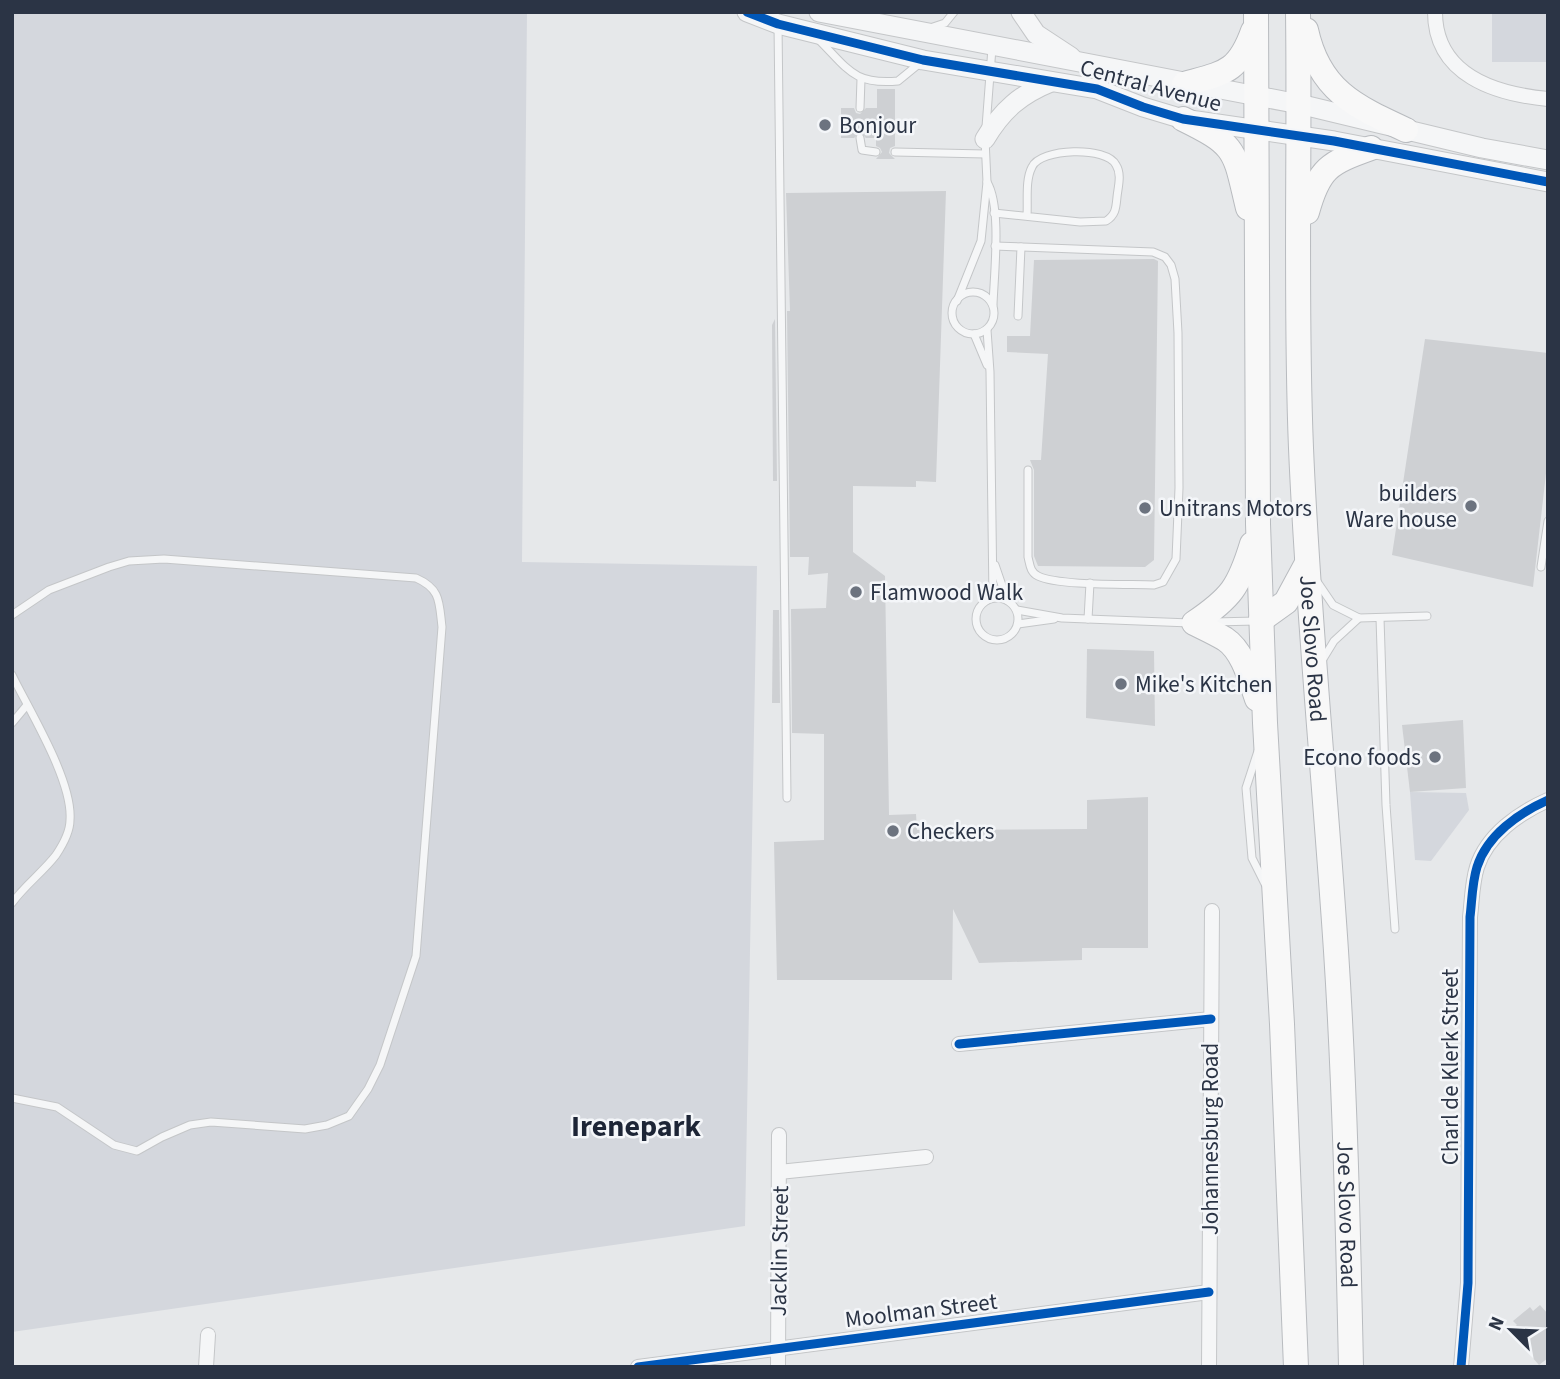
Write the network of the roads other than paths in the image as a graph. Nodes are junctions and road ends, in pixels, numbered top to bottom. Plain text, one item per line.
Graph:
1 (747, 12) edge
2 (820, 12) edge
3 (954, 12) edge
4 (1021, 12) edge
5 (1300, 12) edge
6 (1435, 12) edge
7 (1256, 17) edge
8 (866, 23) junction
9 (778, 24) junction
10 (812, 33) junction
11 (992, 46) junction
12 (923, 60) junction
13 (1081, 63) junction
14 (988, 72) junction
15 (861, 79) junction
16 (1052, 81) junction
17 (1184, 83) junction
18 (1257, 96) junction
19 (1548, 99) edge
20 (1299, 104) junction
21 (860, 108) dead end
22 (1184, 119) junction
23 (1256, 130) junction
24 (1406, 130) junction
25 (1300, 135) junction
26 (860, 138) dead end
27 (985, 146) junction
28 (1371, 148) junction
29 (876, 152) dead end
30 (895, 152) dead end
31 (1548, 160) edge
32 (1461, 166) junction
33 (987, 182) junction
34 (1548, 182) edge
35 (1548, 193) edge
36 (994, 213) junction
37 (1027, 216) junction
38 (1299, 237) junction
39 (995, 246) junction
40 (1021, 247) junction
41 (1258, 249) junction
42 (957, 301) junction
43 (992, 305) junction
44 (1018, 316) dead end
45 (986, 330) junction
46 (974, 334) junction
47 (990, 372) junction
48 (1028, 470) dead end
49 (1548, 521) edge
50 (1258, 524) junction
51 (993, 561) junction
52 (1307, 565) junction
53 (1541, 566) dead end
54 (1090, 583) junction
55 (993, 598) junction
56 (1007, 600) junction
57 (1017, 610) junction
58 (12, 615) edge
59 (1427, 616) dead end
60 (1062, 618) junction
61 (1359, 618) junction
62 (1380, 618) junction
63 (1088, 619) junction
64 (1261, 620) junction
65 (1194, 623) junction
66 (1018, 624) junction
67 (12, 676) edge
68 (1315, 676) junction
69 (27, 705) junction
70 (12, 723) edge
71 (1265, 727) junction
72 (787, 798) dead end
73 (1548, 800) edge
74 (12, 902) edge
75 (1212, 911) dead end
76 (1395, 929) dead end
77 (1211, 1019) junction
78 (959, 1044) dead end
79 (12, 1098) edge
80 (779, 1135) dead end
81 (926, 1157) dead end
82 (779, 1172) junction
83 (1209, 1293) junction
84 (208, 1335) dead end
85 (777, 1348) junction
86 (206, 1367) edge
87 (638, 1367) edge
88 (778, 1367) edge
89 (1209, 1367) edge
90 (1296, 1367) edge
91 (1351, 1367) edge
92 (1461, 1367) edge

1 - 9 street, Central Avenue
2 - 8 street, Central Avenue
3 - 8 lane
4 - 13 street
5 - 20 highway, Joe Slovo Road
5 - 24 highway
6 - 19 street
7 - 17 highway
7 - 18 highway
8 - 11 street, Central Avenue
9 - 10 street, Central Avenue
9 - 72 lane
10 - 12 street, Central Avenue
10 - 15 lane
11 - 13 street, Central Avenue
11 - 14 lane
12 - 14 street, Central Avenue
12 - 15 lane
13 - 17 street, Central Avenue
14 - 16 street, Central Avenue
14 - 27 lane
15 - 21 lane
16 - 22 street, Central Avenue
16 - 27 street
17 - 18 street, Central Avenue
18 - 20 street, Central Avenue
18 - 23 highway
20 - 24 street, Central Avenue
20 - 25 highway, Joe Slovo Road
22 - 23 street, Central Avenue
22 - 41 highway
23 - 25 street, Central Avenue
23 - 41 highway
24 - 31 street, Central Avenue
25 - 28 street, Central Avenue
25 - 38 highway, Joe Slovo Road
26 - 29 lane
27 - 30 lane
27 - 33 lane
28 - 32 street, Central Avenue
28 - 38 highway
32 - 34 street, Central Avenue
32 - 35 street
33 - 36 lane
33 - 42 lane
36 - 37 lane
36 - 39 lane
37 - 37 lane
38 - 52 highway, Joe Slovo Road
39 - 40 lane
39 - 43 lane
40 - 44 lane
40 - 54 lane
41 - 50 highway
42 - 43 lane
42 - 46 lane
43 - 45 lane
45 - 46 lane
45 - 47 lane
46 - 47 lane
47 - 51 lane
48 - 54 lane
49 - 53 lane
50 - 64 highway
50 - 65 highway
51 - 55 lane
51 - 56 lane
52 - 61 lane
52 - 64 highway
52 - 68 highway, Joe Slovo Road
54 - 63 lane
55 - 56 lane
55 - 66 lane
56 - 57 lane
57 - 60 lane
57 - 66 lane
58 - 79 lane
59 - 62 lane
60 - 63 lane
60 - 66 lane
61 - 62 lane
61 - 68 lane
62 - 76 lane
63 - 65 lane
64 - 65 lane
64 - 71 highway
65 - 71 highway
67 - 69 lane
68 - 91 highway, Joe Slovo Road
69 - 70 lane
69 - 74 lane
71 - 90 highway
73 - 92 street, Charl de Klerk Street
75 - 77 street, Johannesburg Road
77 - 78 street
77 - 83 street, Johannesburg Road
80 - 82 street, Jacklin Street
81 - 82 street
82 - 85 street, Jacklin Street
83 - 85 street, Moolman Street
83 - 89 street, Johannesburg Road
84 - 86 street
85 - 87 street, Moolman Street
85 - 88 street, Jacklin Street

